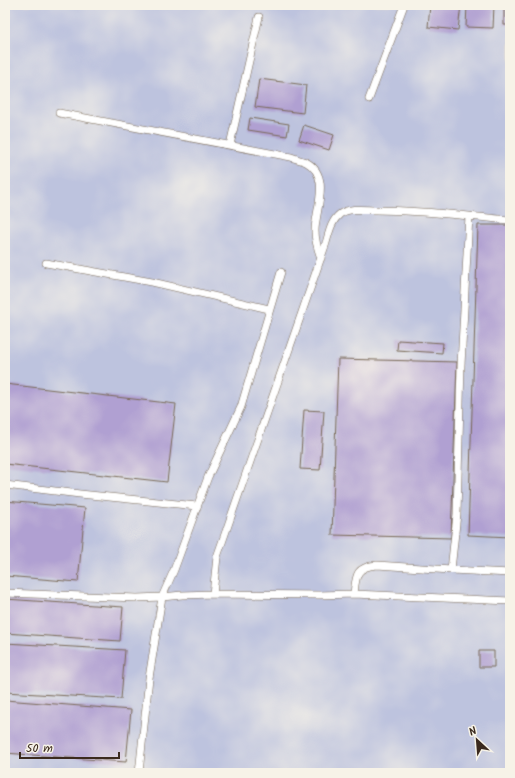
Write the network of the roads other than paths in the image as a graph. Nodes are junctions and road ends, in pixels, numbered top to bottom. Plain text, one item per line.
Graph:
1 (404, 5) edge
2 (259, 17) dead end
3 (369, 99) dead end
4 (59, 113) dead end
5 (230, 145) junction
6 (469, 216) junction
7 (510, 220) edge
8 (321, 259) junction
9 (46, 263) dead end
10 (281, 272) dead end
11 (269, 309) junction
12 (5, 485) edge
13 (197, 506) junction
14 (450, 570) junction
15 (510, 573) edge
16 (5, 593) edge
17 (212, 594) junction
18 (354, 594) junction
19 (162, 597) junction
20 (510, 601) edge
21 (139, 773) edge

1 - 3 lane
2 - 5 lane
4 - 5 lane
5 - 8 lane
6 - 7 lane
6 - 8 lane
6 - 14 lane
8 - 17 lane
9 - 11 lane
10 - 11 lane
11 - 13 lane
12 - 13 lane
13 - 19 lane
14 - 15 lane
14 - 18 lane
16 - 19 lane
17 - 18 lane
17 - 19 lane
18 - 20 lane
19 - 21 lane

